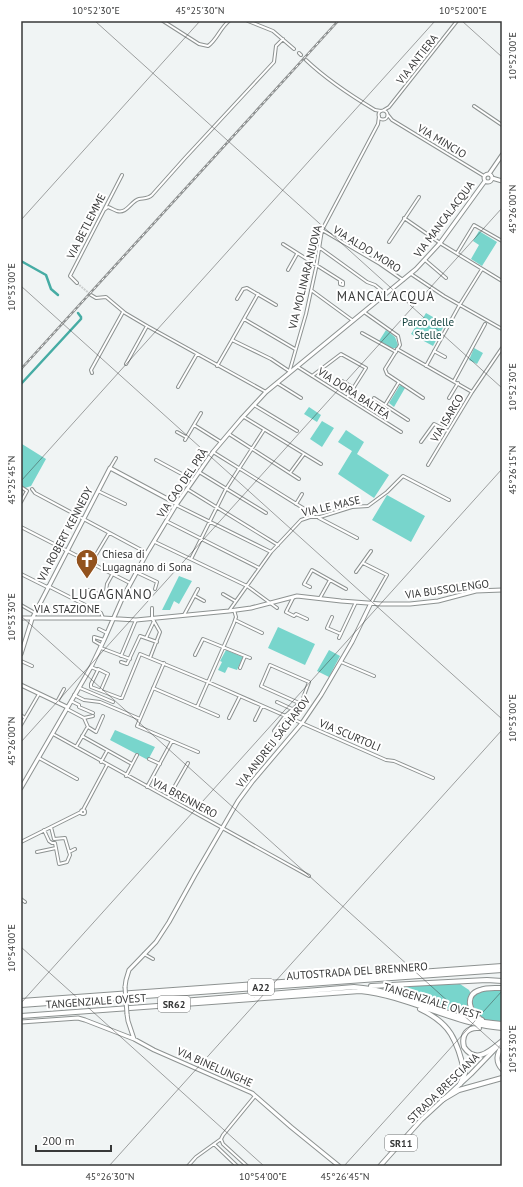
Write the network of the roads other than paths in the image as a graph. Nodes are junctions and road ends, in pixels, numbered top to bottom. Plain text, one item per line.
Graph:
1 (164, 21) edge
2 (229, 21) edge
3 (248, 21) edge
4 (457, 21) edge
5 (283, 39) junction
6 (294, 49) dead end
7 (299, 53) dead end
8 (301, 55) tunnel mouth
9 (306, 60) tunnel mouth
10 (474, 106) dead end
11 (389, 107) junction
12 (375, 110) junction
13 (384, 110) junction
14 (381, 111) junction
15 (388, 114) junction
16 (379, 116) junction
17 (384, 119) junction
18 (392, 120) junction
19 (378, 124) junction
20 (502, 125) edge
21 (502, 155) edge
22 (489, 174) junction
23 (122, 175) dead end
24 (484, 176) junction
25 (492, 178) junction
26 (485, 181) junction
27 (502, 181) edge
28 (419, 197) dead end
29 (104, 210) junction
30 (404, 218) junction
31 (322, 230) junction
32 (502, 241) edge
33 (389, 242) dead end
34 (440, 243) junction
35 (283, 244) dead end
36 (320, 248) junction
37 (456, 253) junction
38 (298, 254) junction
39 (425, 260) junction
40 (317, 265) junction
41 (482, 269) junction
42 (288, 270) dead end
43 (411, 274) junction
44 (446, 278) dead end
45 (404, 280) junction
46 (340, 281) dead end
47 (502, 281) edge
48 (77, 283) tunnel mouth
49 (311, 290) junction
50 (258, 294) junction
51 (386, 294) junction
52 (91, 295) tunnel mouth
53 (237, 299) dead end
54 (276, 305) dead end
55 (460, 305) junction
56 (123, 312) junction
57 (364, 312) junction
58 (244, 319) junction
59 (353, 321) junction
60 (485, 324) dead end
61 (147, 326) junction
62 (502, 329) edge
63 (362, 333) dead end
64 (232, 340) junction
65 (502, 348) edge
66 (295, 349) junction
67 (397, 350) junction
68 (434, 351) junction
69 (196, 354) junction
70 (445, 357) dead end
71 (126, 364) dead end
72 (217, 366) junction
73 (426, 366) junction
74 (298, 367) junction
75 (289, 372) junction
76 (92, 373) dead end
77 (312, 376) junction
78 (342, 381) dead end
79 (454, 381) junction
80 (399, 382) junction
81 (277, 383) junction
82 (458, 383) junction
83 (178, 387) dead end
84 (354, 388) junction
85 (266, 392) junction
86 (472, 392) junction
87 (301, 398) dead end
88 (347, 398) junction
89 (374, 398) dead end
90 (423, 398) dead end
91 (449, 398) dead end
92 (254, 405) junction
93 (385, 405) junction
94 (201, 413) dead end
95 (243, 416) junction
96 (408, 420) dead end
97 (194, 425) junction
98 (264, 430) junction
99 (297, 431) dead end
100 (448, 431) junction
101 (177, 432) dead end
102 (401, 432) dead end
103 (228, 434) junction
104 (221, 442) junction
105 (421, 442) dead end
106 (252, 449) junction
107 (213, 452) junction
108 (304, 454) junction
109 (116, 458) dead end
110 (156, 460) dead end
111 (321, 464) dead end
112 (428, 465) dead end
113 (110, 468) junction
114 (239, 468) junction
115 (199, 472) junction
116 (290, 473) junction
117 (299, 479) dead end
118 (193, 480) junction
119 (21, 487) edge
120 (32, 489) dead end
121 (187, 489) junction
122 (226, 489) junction
123 (98, 491) junction
124 (302, 494) dead end
125 (449, 500) dead end
126 (21, 502) edge
127 (125, 504) dead end
128 (177, 504) junction
129 (296, 504) junction
130 (217, 507) junction
131 (266, 513) dead end
132 (310, 517) junction
133 (318, 517) junction
134 (83, 519) junction
135 (166, 521) junction
136 (209, 521) junction
137 (21, 527) edge
138 (109, 533) junction
139 (357, 538) dead end
140 (201, 539) junction
141 (154, 541) junction
142 (278, 545) junction
143 (66, 550) junction
144 (371, 551) dead end
145 (271, 552) junction
146 (147, 553) junction
147 (191, 559) junction
148 (91, 563) junction
149 (363, 563) junction
150 (259, 568) junction
151 (136, 572) junction
152 (356, 572) dead end
153 (21, 574) edge
154 (112, 574) junction
155 (330, 580) junction
156 (130, 584) junction
157 (247, 586) junction
158 (47, 587) junction
159 (310, 587) dead end
160 (154, 589) dead end
161 (198, 589) dead end
162 (346, 589) dead end
163 (89, 590) dead end
164 (502, 590) edge
165 (106, 591) junction
166 (223, 594) dead end
167 (195, 596) junction
168 (294, 597) junction
169 (320, 598) junction
170 (122, 599) junction
171 (204, 601) dead end
172 (235, 601) junction
173 (356, 602) junction
174 (270, 603) junction
175 (371, 603) junction
176 (21, 606) edge
177 (152, 608) dead end
178 (277, 608) dead end
179 (234, 610) junction
180 (229, 611) junction
181 (35, 613) junction
182 (184, 616) junction
183 (332, 617) dead end
184 (21, 618) edge
185 (103, 618) junction
186 (32, 619) junction
187 (114, 619) junction
188 (307, 619) dead end
189 (136, 620) junction
190 (153, 620) junction
191 (236, 620) junction
192 (99, 629) dead end
193 (107, 633) junction
194 (262, 633) dead end
195 (341, 634) junction
196 (146, 638) junction
197 (338, 638) dead end
198 (104, 640) junction
199 (157, 642) junction
200 (101, 646) junction
201 (224, 647) junction
202 (21, 654) edge
203 (195, 655) dead end
204 (121, 656) junction
205 (245, 656) junction
206 (150, 658) junction
207 (250, 658) dead end
208 (130, 659) junction
209 (21, 661) edge
210 (121, 662) dead end
211 (341, 662) junction
212 (164, 663) junction
213 (32, 666) dead end
214 (91, 667) junction
215 (240, 668) dead end
216 (98, 670) junction
217 (374, 676) dead end
218 (208, 682) junction
219 (21, 685) edge
220 (79, 687) junction
221 (64, 688) dead end
222 (153, 688) junction
223 (101, 690) junction
224 (39, 694) junction
225 (74, 695) junction
226 (240, 696) junction
227 (71, 701) junction
228 (57, 702) junction
229 (113, 702) dead end
230 (277, 702) dead end
231 (299, 703) junction
232 (262, 706) junction
233 (197, 707) junction
234 (67, 708) junction
235 (292, 710) junction
236 (93, 713) dead end
237 (21, 715) edge
238 (93, 716) dead end
239 (103, 716) dead end
240 (218, 716) dead end
241 (285, 716) junction
242 (25, 718) junction
243 (84, 718) junction
244 (229, 718) dead end
245 (140, 719) junction
246 (256, 720) dead end
247 (302, 723) junction
248 (21, 725) edge
249 (87, 728) dead end
250 (274, 731) dead end
251 (52, 734) junction
252 (82, 736) junction
253 (172, 741) junction
254 (76, 747) junction
255 (108, 751) junction
256 (198, 752) dead end
257 (137, 755) dead end
258 (39, 758) junction
259 (150, 759) dead end
260 (101, 762) junction
261 (188, 763) dead end
262 (132, 764) junction
263 (160, 764) junction
264 (107, 765) junction
265 (126, 776) junction
266 (433, 778) dead end
267 (77, 779) dead end
268 (147, 787) junction
269 (21, 788) edge
270 (168, 798) junction
271 (83, 810) junction
272 (81, 812) junction
273 (85, 812) junction
274 (89, 812) dead end
275 (51, 827) junction
276 (222, 827) junction
277 (44, 830) junction
278 (54, 839) junction
279 (21, 842) edge
280 (55, 843) junction
281 (56, 848) junction
282 (75, 849) dead end
283 (37, 852) dead end
284 (69, 852) junction
285 (309, 876) dead end
286 (21, 899) edge
287 (25, 902) dead end
288 (143, 954) junction
289 (153, 959) dead end
290 (502, 966) edge
291 (502, 970) edge
292 (502, 981) edge
293 (354, 987) junction
294 (502, 988) edge
295 (21, 1001) edge
296 (409, 1002) junction
297 (21, 1005) edge
298 (21, 1014) edge
299 (21, 1022) edge
300 (502, 1026) edge
301 (134, 1039) junction
302 (502, 1041) edge
303 (502, 1046) edge
304 (502, 1069) edge
305 (502, 1078) edge
306 (460, 1084) junction
307 (255, 1095) junction
308 (442, 1100) junction
309 (221, 1139) junction
310 (214, 1144) junction
311 (188, 1166) edge
312 (237, 1166) edge
313 (246, 1166) edge
314 (339, 1166) edge
315 (380, 1166) edge

1 - 2 street
3 - 5 street
4 - 11 street, VIA ANTIERA
5 - 6 street
5 - 29 street
7 - 8 street
9 - 12 street, VIA MINCIO
10 - 20 street
11 - 13 street, VIA ANTIERA
11 - 15 street, VIA ANTIERA
12 - 14 street, VIA MINCIO
12 - 16 street, VIA MINCIO
13 - 14 street, VIA MINCIO
13 - 15 street, VIA MINCIO
14 - 16 street
15 - 17 street
15 - 18 street, VIA MINCIO
16 - 17 street, VIA MINCIO
16 - 19 street, VIA MOLINARA NUOVA
17 - 18 street, VIA MINCIO
17 - 19 street, VIA MOLINARA NUOVA
18 - 24 street, VIA MINCIO
19 - 31 street, VIA MOLINARA NUOVA
21 - 22 street
22 - 24 street
22 - 25 street
23 - 29 street, VIA BETLEMME
24 - 26 street
25 - 26 street
25 - 27 street
26 - 34 street, VIA MANCALACQUA
28 - 30 street
29 - 48 street, VIA BETLEMME
30 - 33 street
30 - 34 street
31 - 36 street, VIA MOLINARA NUOVA
31 - 45 street, VIA ALDO MORO
32 - 37 street
34 - 37 street
34 - 39 street, VIA MANCALACQUA
35 - 38 street
36 - 40 street, VIA MOLINARA NUOVA
36 - 51 street
37 - 41 street
38 - 40 street
38 - 42 street
39 - 43 street, VIA MANCALACQUA
39 - 44 street
40 - 46 street
40 - 49 street, VIA MOLINARA NUOVA
41 - 47 street
41 - 55 street
43 - 45 street, VIA MANCALACQUA
43 - 55 street
45 - 51 street, VIA MANCALACQUA
49 - 59 street
49 - 66 street, VIA MOLINARA NUOVA
50 - 53 street
50 - 54 street
50 - 58 street
51 - 57 street, VIA MANCALACQUA
52 - 56 street
55 - 62 street
55 - 68 street
56 - 61 street
56 - 76 street
57 - 59 street, VIA MANCALACQUA
57 - 67 street
58 - 64 street
58 - 66 street
59 - 74 street, VIA MANCALACQUA
60 - 79 street
61 - 69 street
61 - 71 street
63 - 67 street, VIA ISARCO
64 - 72 street
64 - 75 street
65 - 86 street
66 - 75 street, VIA MOLINARA NUOVA
67 - 73 street, VIA ISARCO
67 - 80 street
68 - 70 street
68 - 73 street
69 - 72 street
69 - 83 street
72 - 85 street
73 - 79 street, VIA ISARCO
74 - 75 street, VIA MANCALACQUA
74 - 77 street, VIA DORA BALTEA
75 - 81 street, VIA CAO DEL PRÀ
77 - 84 street
77 - 88 street, VIA DORA BALTEA
78 - 84 street
79 - 82 street, VIA ISARCO
80 - 90 street
80 - 93 street
81 - 85 street, VIA CAO DEL PRÀ
81 - 87 street
82 - 86 street, VIA ISARCO
82 - 91 street
84 - 88 street
85 - 92 street, VIA CAO DEL PRÀ
86 - 100 street, VIA ISARCO
88 - 102 street, VIA DORA BALTEA
89 - 93 street
92 - 95 street, VIA CAO DEL PRÀ
92 - 99 street
93 - 96 street
94 - 97 street
95 - 98 street
95 - 103 street, VIA CAO DEL PRÀ
97 - 101 street
97 - 104 street
98 - 106 street
98 - 108 street
100 - 105 street
100 - 112 street, VIA ISARCO
103 - 104 street, VIA CAO DEL PRÀ
103 - 106 street
104 - 107 street, VIA CAO DEL PRÀ
106 - 114 street
106 - 116 street
107 - 114 street
107 - 115 street, VIA CAO DEL PRÀ
108 - 111 street
108 - 116 street
109 - 113 street, VIA ROBERT KENNEDY
110 - 118 street
113 - 123 street, VIA ROBERT KENNEDY
113 - 128 street
114 - 122 street
114 - 129 street
115 - 118 street, VIA CAO DEL PRÀ
115 - 122 street
116 - 117 street
118 - 121 street, VIA CAO DEL PRÀ
119 - 126 street
120 - 134 street
121 - 128 street, VIA CAO DEL PRÀ
121 - 130 street
122 - 130 street
122 - 131 street
123 - 127 street
123 - 134 street, VIA ROBERT KENNEDY
124 - 129 street
125 - 133 street, VIA LE MASE
128 - 135 street, VIA CAO DEL PRÀ
128 - 136 street
129 - 132 street
130 - 136 street
130 - 142 street
132 - 133 street, VIA LE MASE
132 - 142 street, VIA LE MASE
133 - 139 street
134 - 138 street
134 - 143 street, VIA ROBERT KENNEDY
135 - 140 street
135 - 141 street, VIA CAO DEL PRÀ
136 - 140 street
136 - 145 street
137 - 143 street
138 - 146 street
138 - 148 street
140 - 147 street
140 - 150 street
141 - 146 street, VIA CAO DEL PRÀ
141 - 147 street
142 - 145 street
143 - 148 street
143 - 158 street, VIA ROBERT KENNEDY
144 - 149 street
145 - 150 street
146 - 151 street, VIA CAO DEL PRÀ
147 - 157 street
148 - 154 street
149 - 152 street
149 - 175 street
150 - 157 street
151 - 156 street, VIA CAO DEL PRÀ
151 - 160 street
153 - 158 street
154 - 156 street
154 - 165 street
155 - 159 street
155 - 162 street
155 - 169 street
156 - 170 street, VIA CAO DEL PRÀ
157 - 172 street
157 - 174 street
158 - 181 street, VIA ROBERT KENNEDY
158 - 185 street
161 - 167 street
163 - 165 street
164 - 175 street, VIA BUSSOLENGO
165 - 170 street
166 - 172 street
167 - 171 street
167 - 182 street
168 - 169 street, VIA BUSSOLENGO
168 - 174 street, VIA BUSSOLENGO
168 - 188 street
169 - 173 street, VIA BUSSOLENGO
170 - 187 street, VIA CAO DEL PRÀ
172 - 180 street
173 - 175 street, VIA BUSSOLENGO
173 - 195 street
174 - 178 street
174 - 179 street, VIA BUSSOLENGO
175 - 211 street, VIA ANDREIJ SACHAROV
176 - 181 street
177 - 190 street
179 - 180 street, VIA STAZIONE
179 - 191 street
180 - 182 street, VIA STAZIONE
181 - 186 street, VIA ROBERT KENNEDY
182 - 190 street, VIA STAZIONE
183 - 195 street
184 - 186 street, VIA STAZIONE
185 - 186 street, VIA STAZIONE
185 - 187 street, VIA STAZIONE
186 - 202 street, VIA ROBERT KENNEDY
187 - 189 street, VIA STAZIONE
187 - 193 street, VIA CAO DEL PRÀ
189 - 190 street, VIA STAZIONE
189 - 204 street
190 - 196 street
190 - 199 street
191 - 194 street
191 - 201 street
192 - 193 street
193 - 198 street, VIA CAO DEL PRÀ
195 - 197 street
196 - 199 street
196 - 208 street
198 - 200 street, VIA CAO DEL PRÀ
198 - 200 street
199 - 206 street
200 - 204 street
200 - 214 street, VIA CAO DEL PRÀ
201 - 203 street
201 - 205 street
201 - 218 street
204 - 208 street
205 - 207 street
205 - 215 street
206 - 212 street, VIA SCURTOLI
206 - 223 street
208 - 210 street
209 - 213 street
211 - 217 street
211 - 247 street, VIA ANDREIJ SACHAROV
212 - 218 street, VIA SCURTOLI
212 - 222 street
214 - 216 street
214 - 220 street, VIA CAO DEL PRÀ
216 - 223 street
216 - 223 street
218 - 226 street, VIA SCURTOLI
218 - 233 street
219 - 224 street
220 - 225 street, VIA CAO DEL PRÀ
220 - 229 street
221 - 228 street
222 - 233 street
222 - 245 street
224 - 228 street
224 - 242 street
225 - 227 street, VIA CAO DEL PRÀ
225 - 245 street
226 - 232 street, VIA SCURTOLI
226 - 244 street
227 - 234 street, VIA CAO DEL PRÀ
227 - 236 street
228 - 234 street
230 - 235 street
231 - 231 street
231 - 235 street
232 - 241 street, VIA SCURTOLI
232 - 246 street
233 - 240 street
234 - 243 street
234 - 251 street, VIA CAO DEL PRÀ
235 - 241 street
237 - 242 street
238 - 243 street
239 - 243 street
241 - 247 street, VIA SCURTOLI
241 - 250 street
242 - 248 street
245 - 253 street
247 - 266 street, VIA SCURTOLI
247 - 276 street, VIA ANDREIJ SACHAROV
249 - 252 street
251 - 254 street, VIA BRENNERO
251 - 258 street, VIA CAO DEL PRÀ
252 - 254 street
252 - 255 street
253 - 256 street
253 - 263 street
254 - 260 street, VIA BRENNERO
255 - 260 street
255 - 262 street
257 - 262 street
258 - 267 street
258 - 269 street, VIA CAO DEL PRÀ
259 - 263 street
260 - 264 street, VIA BRENNERO
261 - 270 street
262 - 265 street
263 - 268 street
264 - 265 street, VIA BRENNERO
264 - 271 street
265 - 268 street, VIA BRENNERO
268 - 270 street, VIA BRENNERO
270 - 276 street, VIA BRENNERO
271 - 272 street
271 - 273 street
272 - 273 street
272 - 275 street
273 - 274 street
275 - 277 street
275 - 278 street
276 - 285 street, VIA BRENNERO
276 - 288 street
277 - 279 street
277 - 280 street
278 - 280 street
278 - 284 street
280 - 281 street
281 - 283 street
281 - 284 street
282 - 284 street
286 - 287 street
288 - 289 street
288 - 301 street, bridge
290 - 295 highway, AUTOSTRADA DEL BRENNERO / A22
291 - 297 highway, AUTOSTRADA DEL BRENNERO / A22
292 - 293 highway
293 - 298 highway, TANGENZIALE OVEST / SR62
293 - 300 highway, TANGENZIALE OVEST / SR62
294 - 300 highway
296 - 298 highway, TANGENZIALE OVEST / SR62
296 - 300 highway, TANGENZIALE OVEST / SR62
296 - 306 highway
299 - 301 street, VIA BINELUNGHE
300 - 302 highway
301 - 307 street, VIA BINELUNGHE
302 - 306 main road, STRADA BRESCIANA / SR11
303 - 304 highway
305 - 308 highway
306 - 308 main road, STRADA BRESCIANA / SR11
307 - 309 street
307 - 314 street, VIA BINELUNGHE
308 - 315 main road, STRADA BRESCIANA / SR11
309 - 310 street
309 - 313 street
310 - 311 street
310 - 312 street

